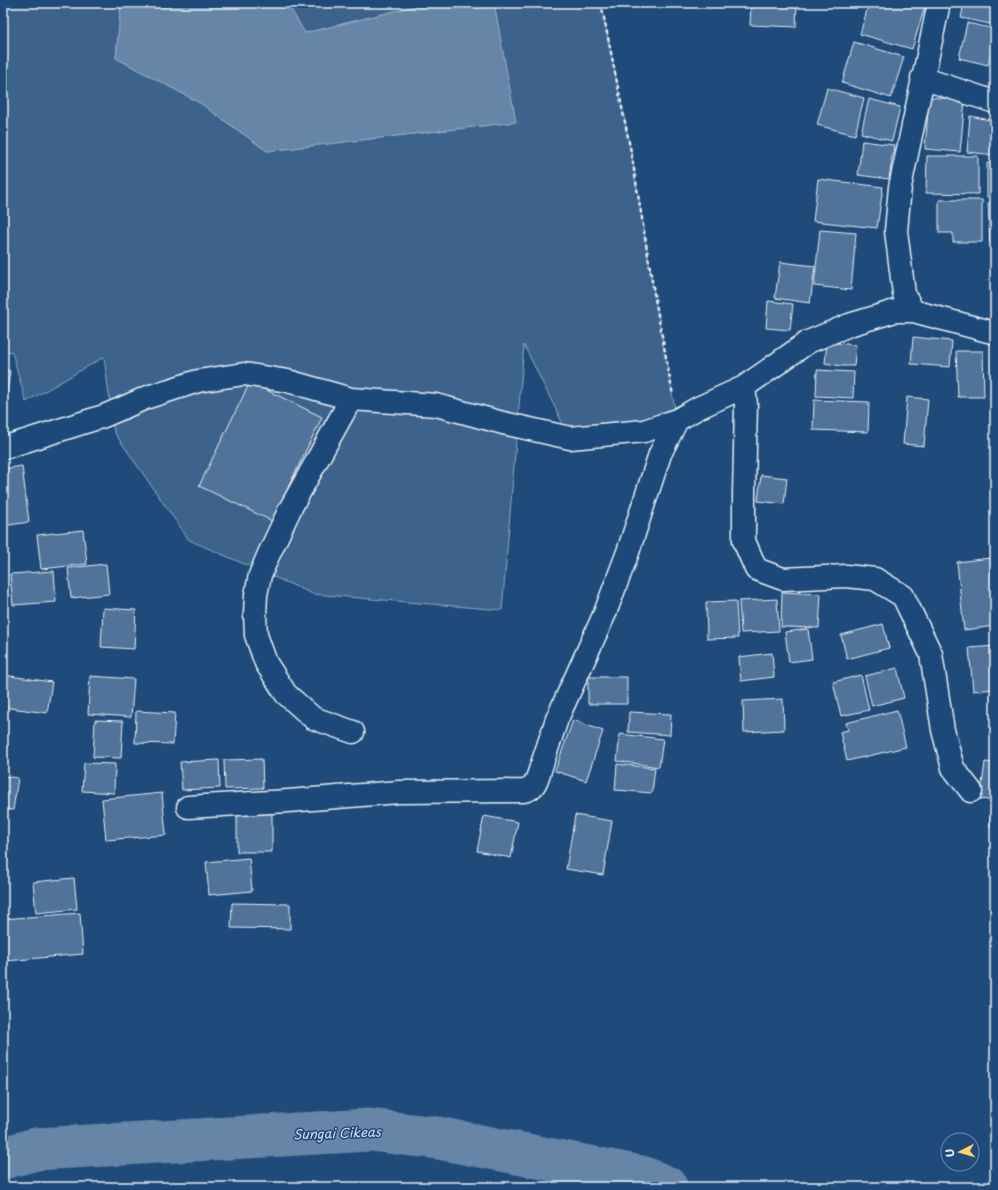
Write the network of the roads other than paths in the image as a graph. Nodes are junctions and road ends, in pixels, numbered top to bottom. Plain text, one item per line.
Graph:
1 (939, 3) edge
2 (922, 78) junction
3 (995, 102) edge
4 (913, 311) junction
5 (995, 333) edge
6 (744, 387) junction
7 (351, 399) junction
8 (677, 420) junction
9 (3, 448) edge
10 (353, 732) dead end
11 (971, 791) dead end
12 (188, 807) dead end

1 - 2 street
2 - 3 street
2 - 4 street
4 - 5 street
4 - 6 street
6 - 8 street
6 - 11 street
7 - 8 street
7 - 9 street
7 - 10 street
8 - 12 street

